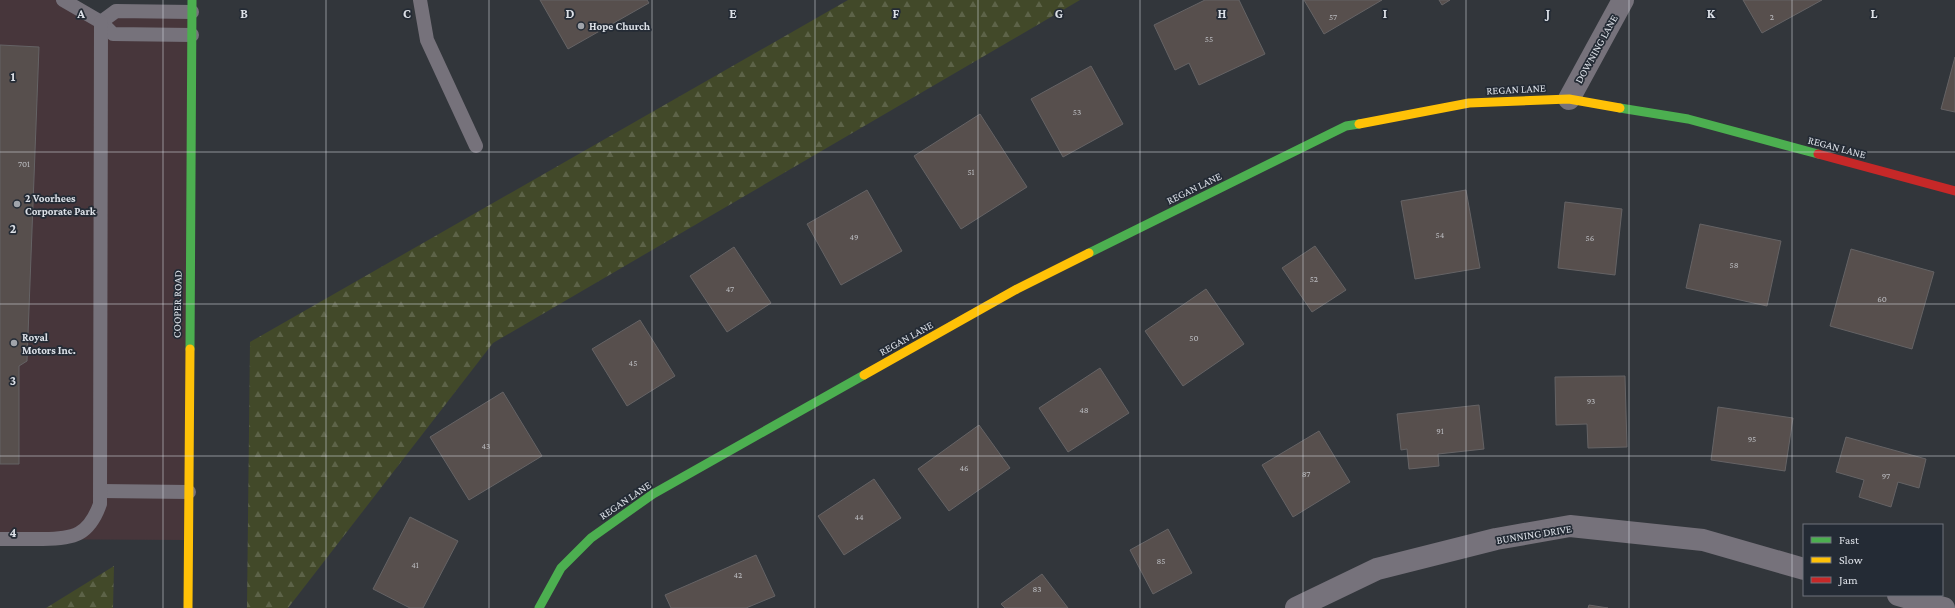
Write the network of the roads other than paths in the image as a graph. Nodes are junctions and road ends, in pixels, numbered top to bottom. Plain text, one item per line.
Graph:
1 (63, 0) edge
2 (420, 0) edge
3 (1624, 0) edge
4 (192, 6) edge
5 (101, 22) junction
6 (192, 35) junction
7 (1568, 99) junction
8 (476, 146) dead end
9 (1955, 191) edge
10 (101, 491) junction
11 (189, 492) junction
12 (0, 539) edge
13 (1803, 569) edge
14 (1902, 596) edge
15 (188, 608) edge
16 (539, 608) edge
17 (1296, 608) edge
18 (1944, 608) edge

1 - 5 lane
2 - 8 lane
3 - 7 street, DOWNING LANE
4 - 5 lane
4 - 6 street, COOPER ROAD
5 - 6 lane
5 - 10 lane
6 - 11 street, COOPER ROAD
7 - 9 street, REGAN LANE
7 - 16 street, REGAN LANE
10 - 11 lane
10 - 12 lane
11 - 15 street, COOPER ROAD
13 - 17 street, BUNNING DRIVE
14 - 18 street

